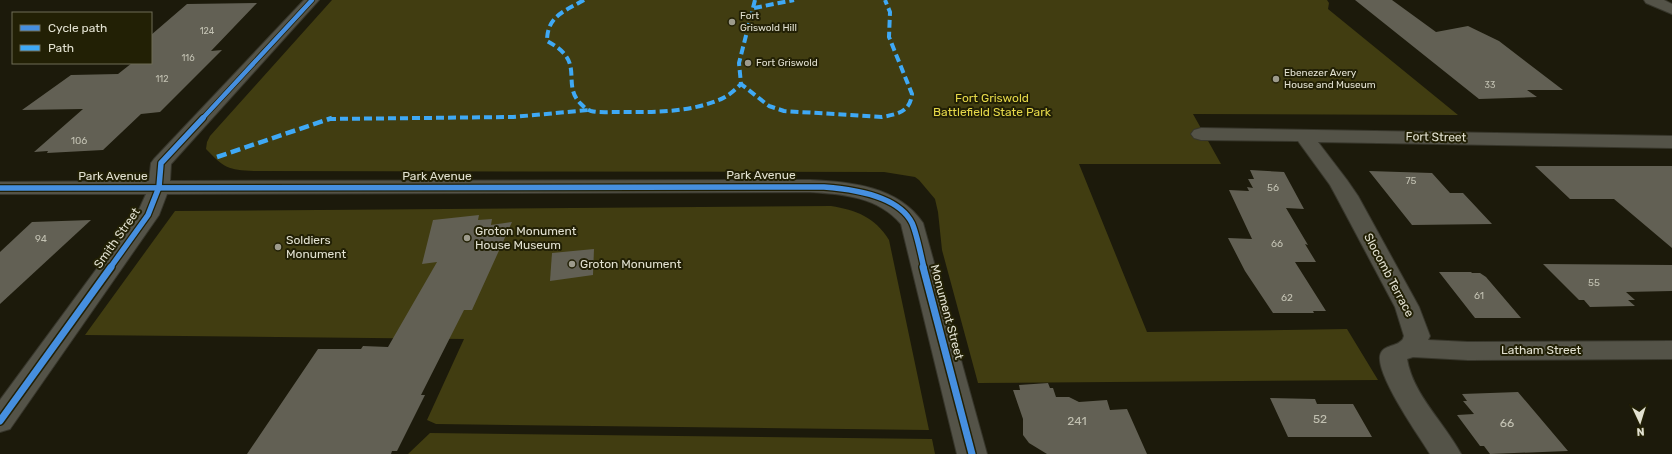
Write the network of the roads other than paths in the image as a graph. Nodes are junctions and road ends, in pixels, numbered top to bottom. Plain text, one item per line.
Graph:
1 (312, 0) edge
2 (1652, 0) edge
3 (1672, 9) edge
4 (1201, 134) dead end
5 (1303, 135) junction
6 (1672, 142) edge
7 (159, 187) junction
8 (0, 188) edge
9 (873, 196) joint
10 (1411, 348) junction
11 (1672, 350) edge
12 (0, 420) edge
13 (972, 454) edge
14 (1446, 454) edge

1 - 7 street, Smith Street
2 - 3 street
4 - 5 street, Fort Street
5 - 6 street, Fort Street
5 - 10 street, Slocomb Terrace
7 - 8 street, Park Avenue
7 - 9 street, Park Avenue
7 - 12 street, Smith Street
9 - 13 street, Monument Street
10 - 11 street, Latham Street
10 - 14 street

